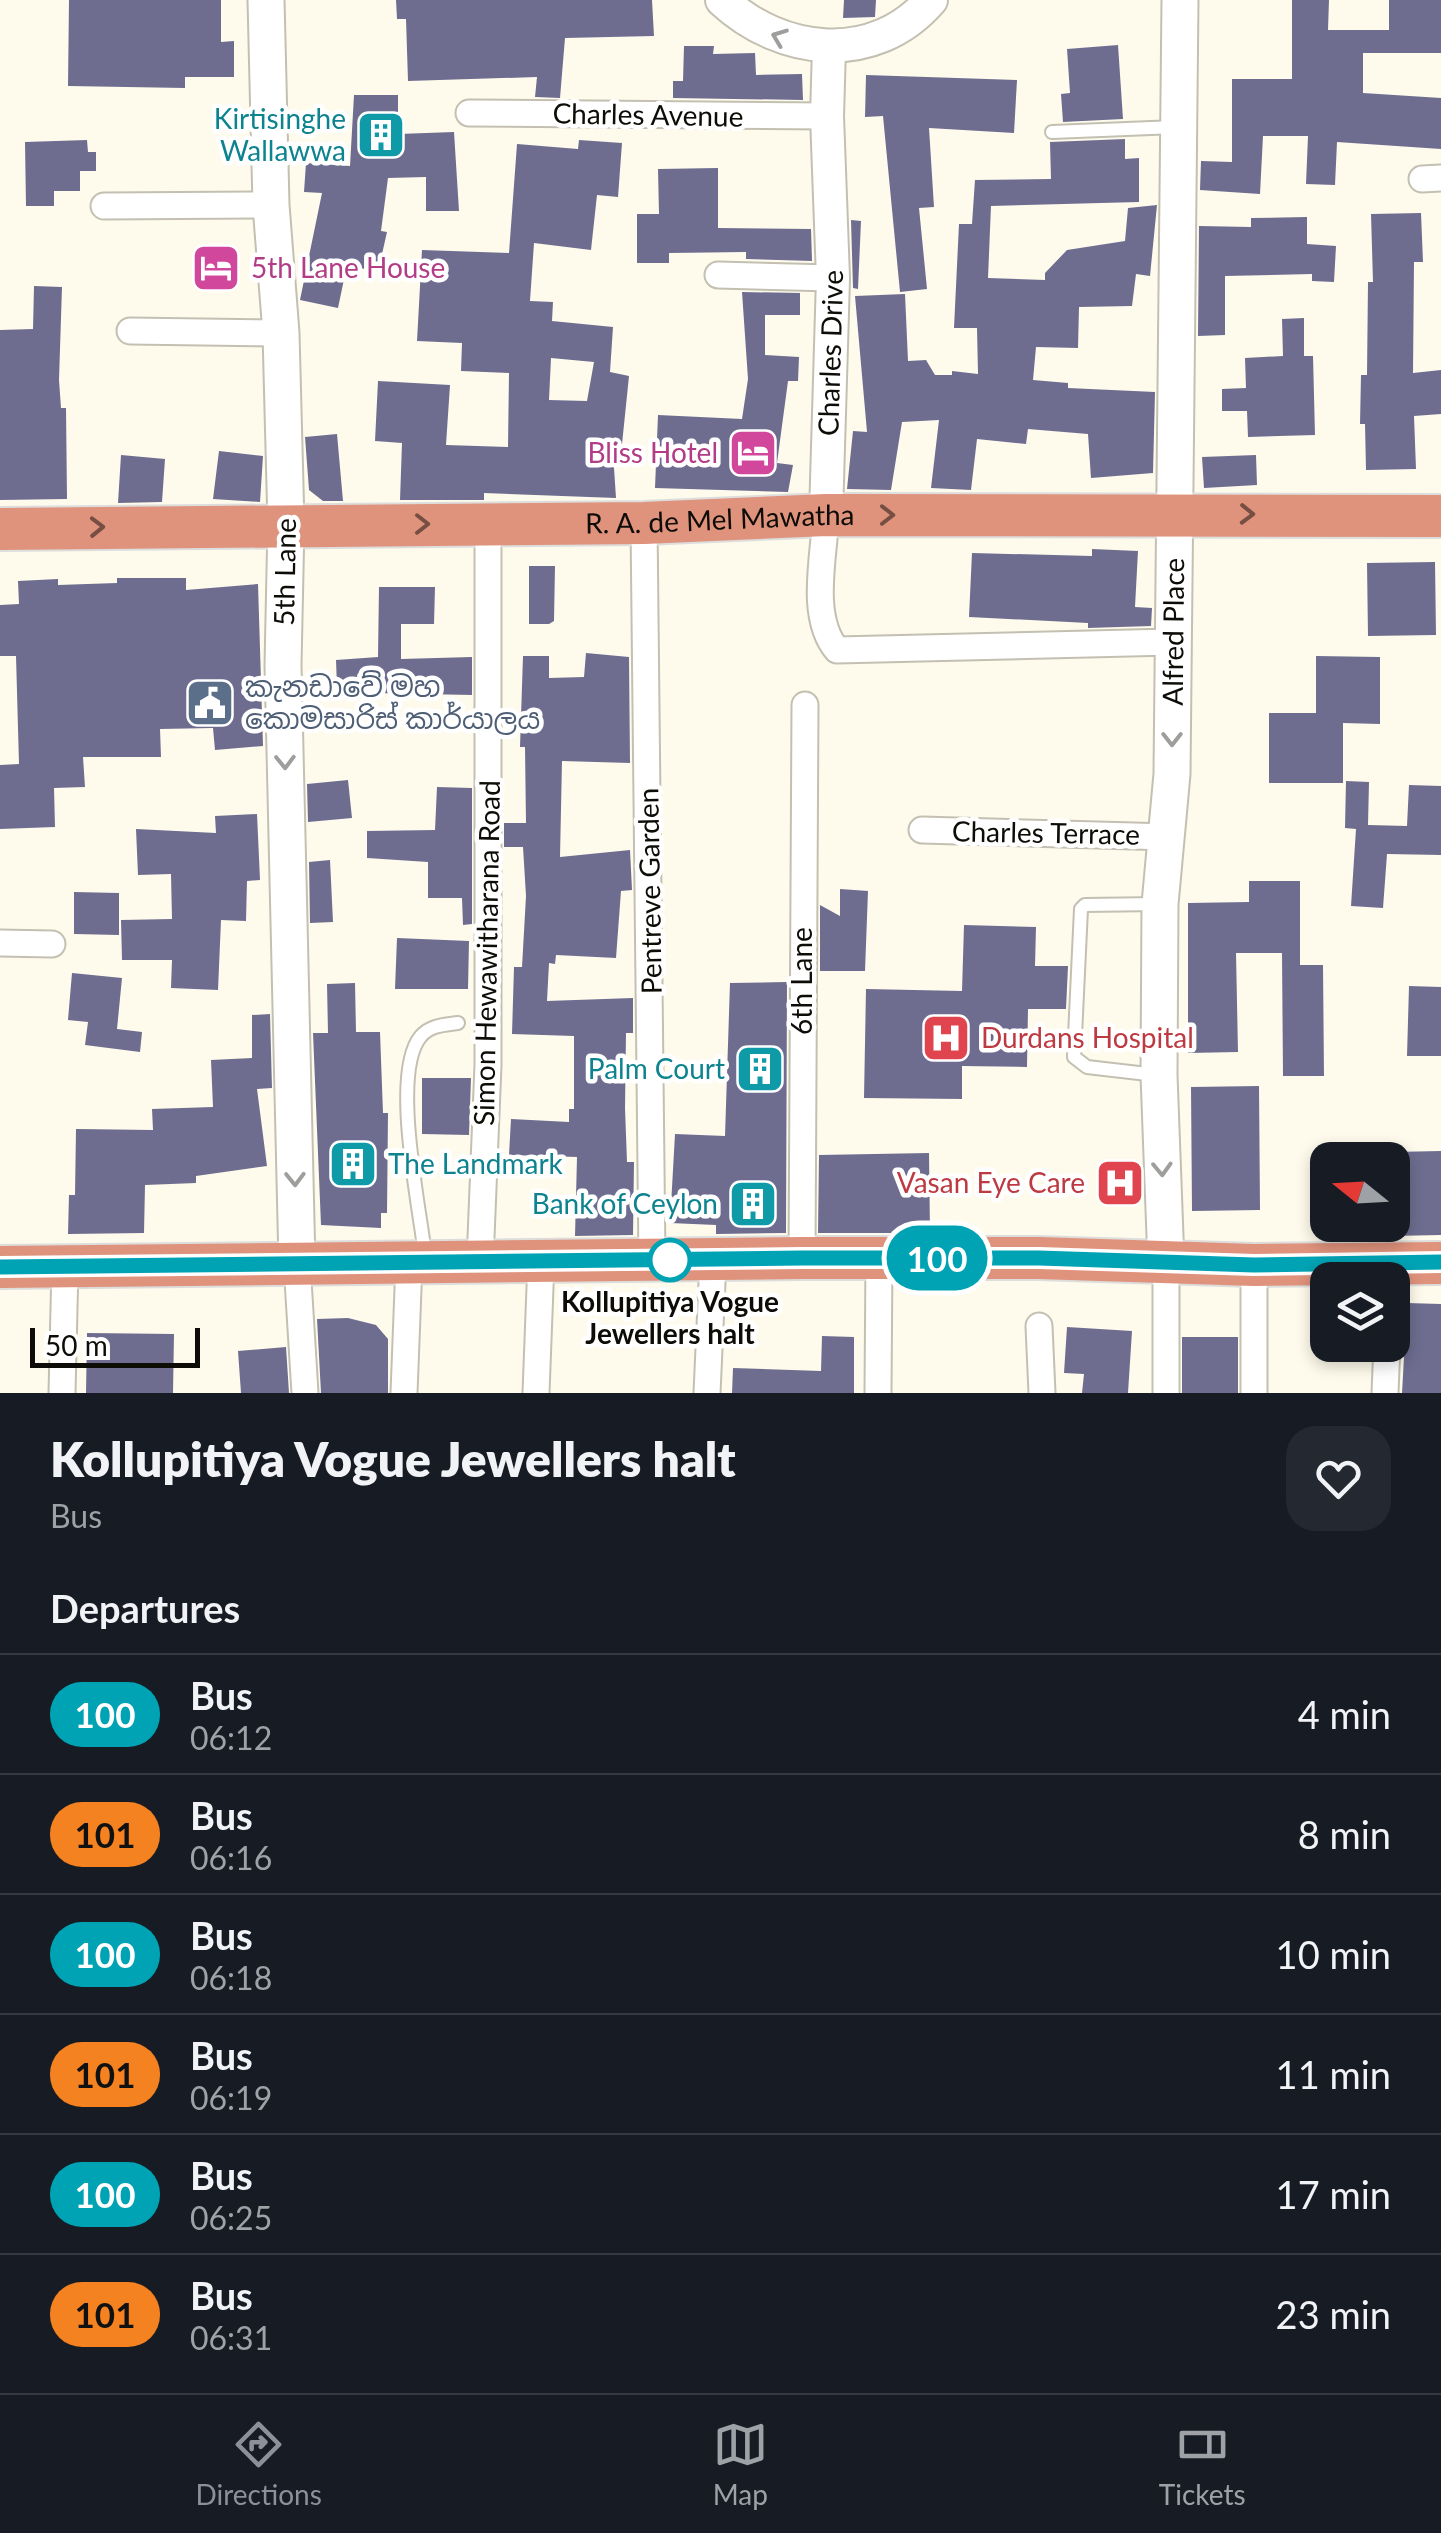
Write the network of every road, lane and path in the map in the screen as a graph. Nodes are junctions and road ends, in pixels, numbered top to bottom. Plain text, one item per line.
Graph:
1 (266, 0) edge
2 (722, 0) edge
3 (931, 0) edge
4 (1180, 0) edge
5 (829, 48) junction
6 (469, 113) dead end
7 (827, 116) junction
8 (1178, 127) junction
9 (1052, 132) dead end
10 (271, 205) junction
11 (104, 206) dead end
12 (718, 275) dead end
13 (833, 278) junction
14 (130, 331) dead end
15 (281, 333) junction
16 (1172, 513) junction
17 (826, 515) junction
18 (1441, 516) edge
19 (644, 523) junction
20 (286, 524) junction
21 (488, 524) junction
22 (0, 528) edge
23 (1172, 642) junction
24 (805, 705) dead end
25 (922, 830) dead end
26 (1170, 836) junction
27 (1160, 904) junction
28 (0, 943) edge
29 (52, 944) dead end
30 (458, 1024) dead end
31 (1158, 1075) junction
32 (802, 1258) junction
33 (879, 1258) junction
34 (652, 1260) junction
35 (713, 1260) junction
36 (541, 1261) junction
37 (480, 1262) junction
38 (1441, 1262) edge
39 (417, 1263) junction
40 (1166, 1263) junction
41 (297, 1264) junction
42 (1254, 1265) junction
43 (66, 1266) junction
44 (0, 1267) edge
45 (1310, 1267) edge
46 (1410, 1267) edge
47 (1038, 1326) dead end
48 (1386, 1362) edge
49 (62, 1393) edge
50 (305, 1393) edge
51 (404, 1393) edge
52 (536, 1393) edge
53 (707, 1393) edge
54 (878, 1393) edge
55 (1042, 1393) edge
56 (1166, 1393) edge
57 (1254, 1393) edge
58 (1385, 1393) edge

1 - 10 main road, 5th Lane
5 -> 2 street
3 - 5 street
4 - 8 main road, Alfred Place
5 - 7 street, Charles Drive
6 - 7 street, Charles Avenue
7 - 13 street, Charles Drive
8 - 9 lane
8 - 16 main road, Alfred Place
10 - 11 street
10 - 15 main road, 5th Lane
12 - 13 street
13 - 17 street, Charles Drive
14 - 15 street
15 - 20 main road, 5th Lane
17 -> 16 highway, R. A. de Mel Mawatha
16 -> 18 highway, R. A. de Mel Mawatha
16 - 23 main road, Alfred Place
17 - 19 highway, R. A. de Mel Mawatha
17 - 23 street, Charles Drive
19 - 21 highway, R. A. de Mel Mawatha
19 - 34 street, Pentreve Garden
20 -> 21 highway, R. A. de Mel Mawatha
22 -> 20 highway, R. A. de Mel Mawatha
20 -> 41 main road, 5th Lane
21 - 37 street, Simon Hewawitharana Road
23 -> 26 main road, Alfred Place
24 - 32 street, 6th Lane
25 - 26 street, Charles Terrace
26 - 27 main road, Alfred Place
27 - 31 main road, Alfred Place
27 - 31 lane
28 - 29 street
30 - 39 lane
31 -> 40 main road, Alfred Place
32 - 33 highway
32 - 35 highway
33 - 40 highway
33 - 54 street
34 - 35 highway
34 - 36 highway
35 - 53 street
36 - 37 highway
36 - 52 street
37 - 39 highway
38 - 46 highway
39 - 41 highway
39 - 51 street
40 - 42 highway
40 - 56 street
41 - 43 highway
41 - 50 street
42 - 45 highway
42 - 57 street
43 - 44 highway
43 - 49 street
47 - 55 street
48 - 58 street

